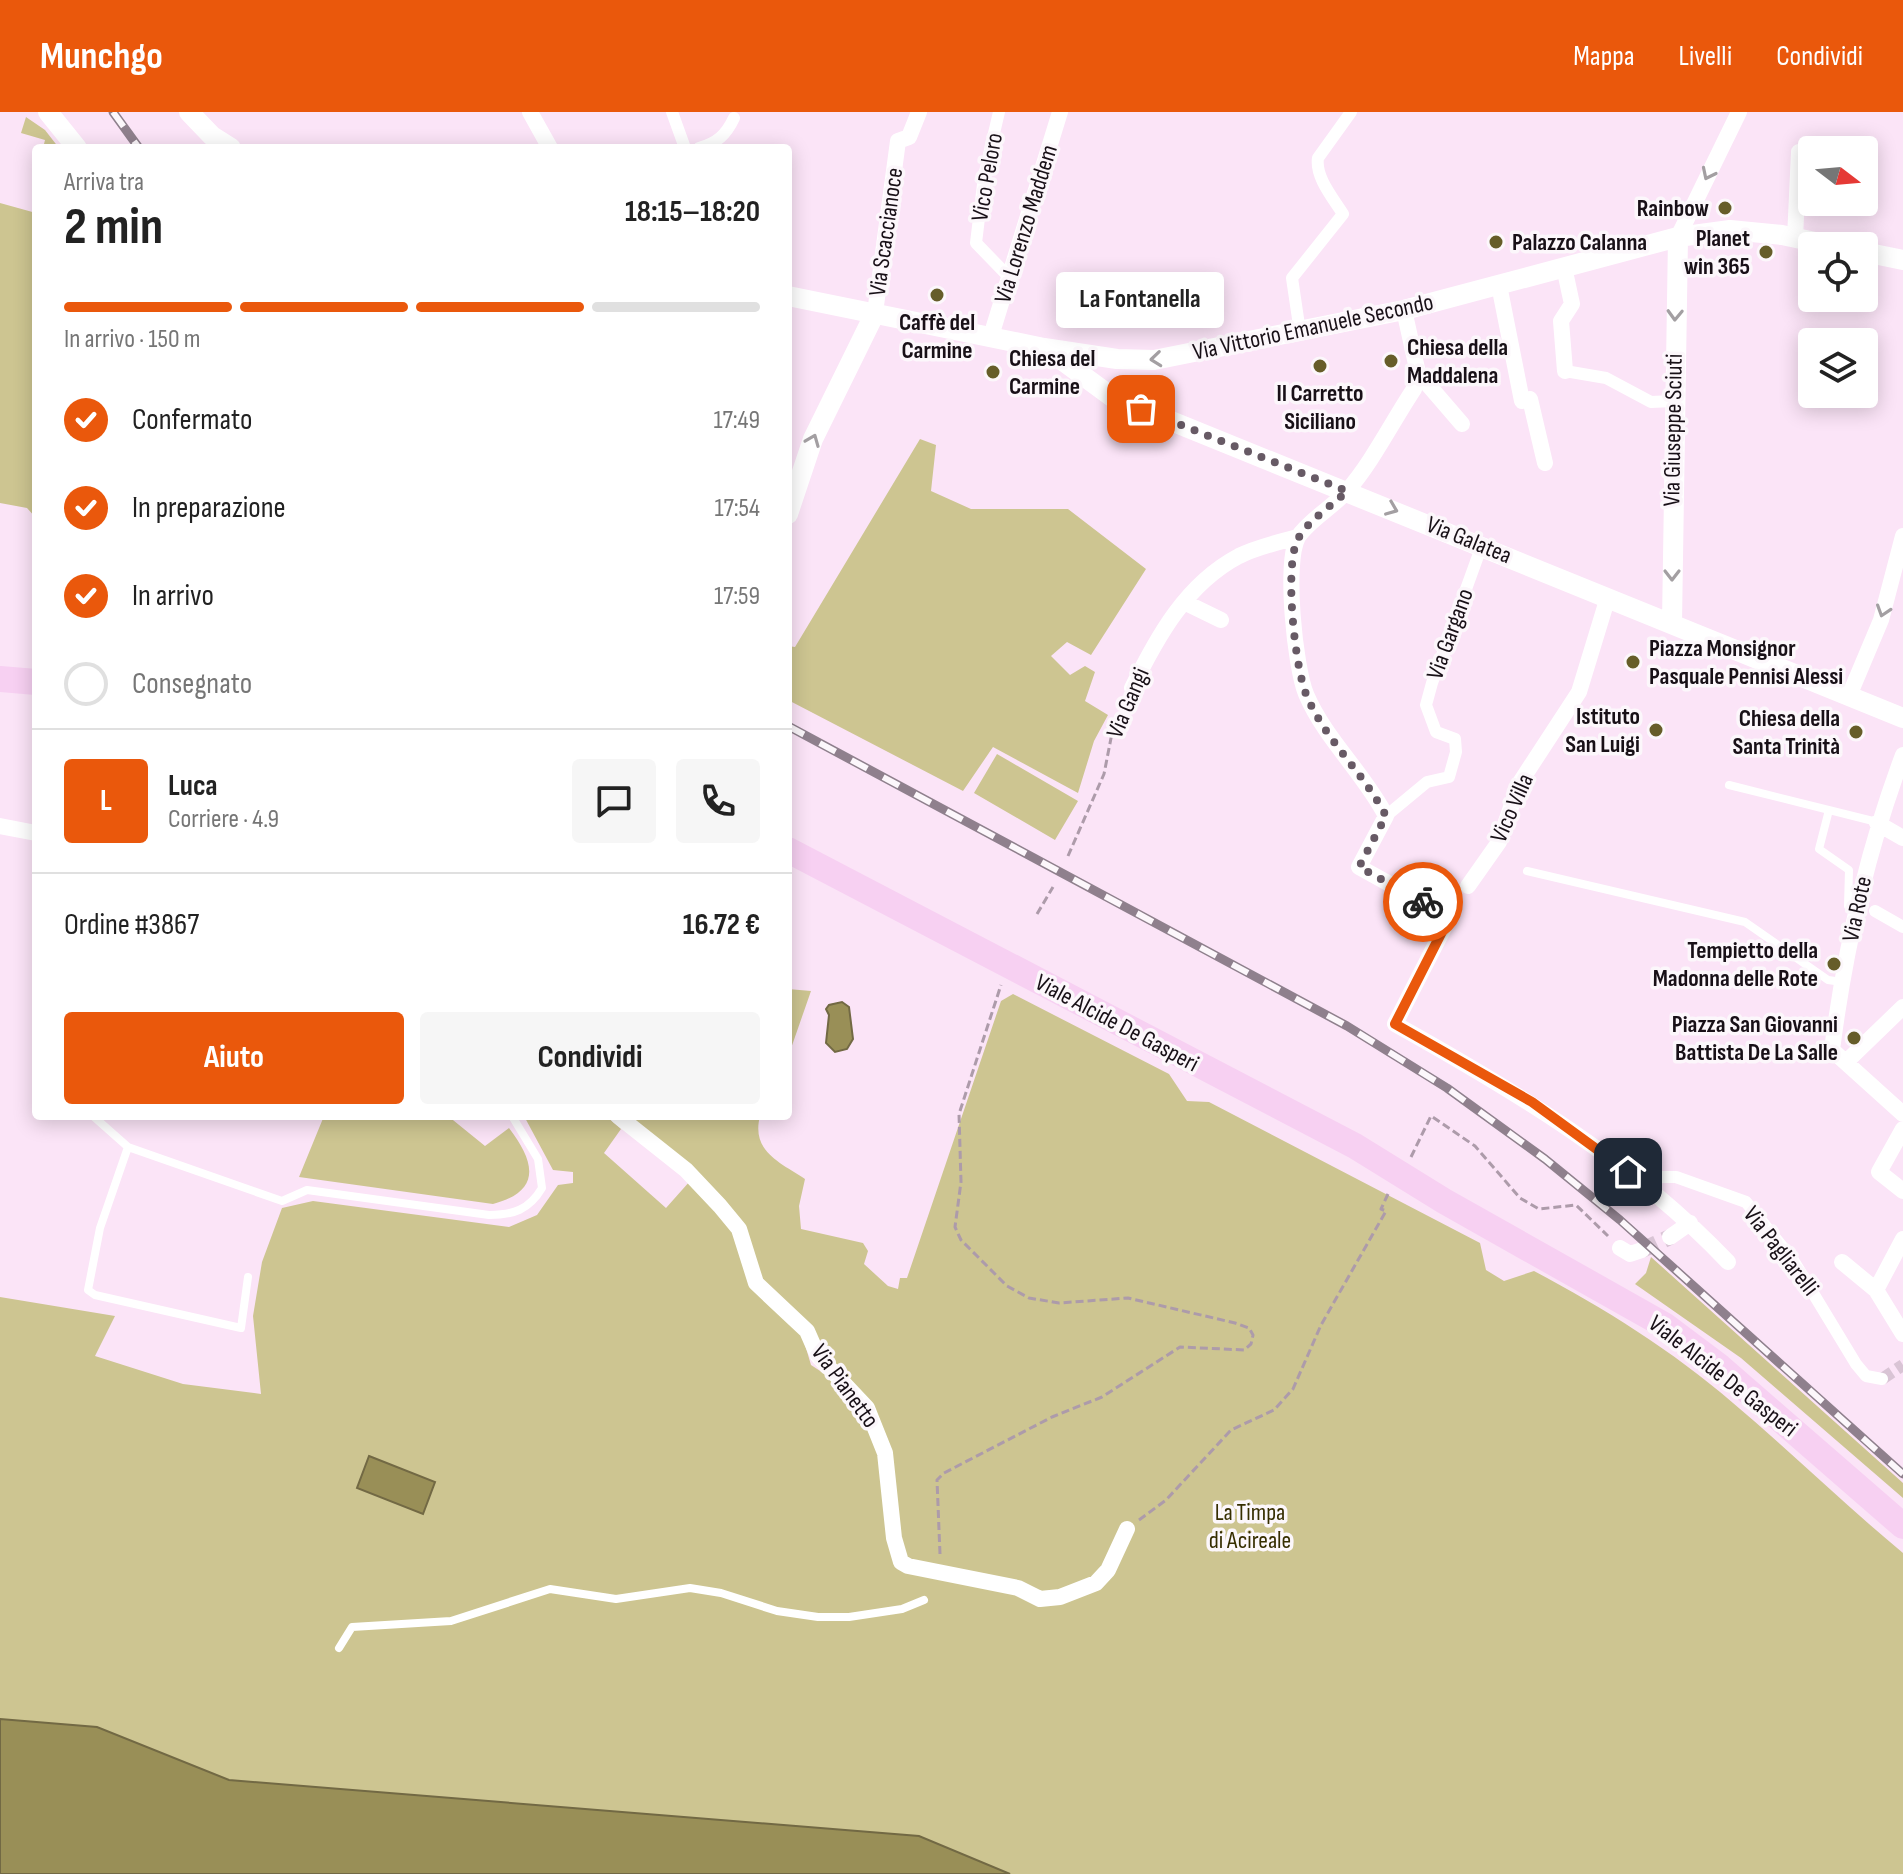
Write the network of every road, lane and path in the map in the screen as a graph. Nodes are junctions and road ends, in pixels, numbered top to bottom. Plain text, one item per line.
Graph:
1 (48, 112) edge
2 (189, 112) edge
3 (530, 112) edge
4 (672, 112) edge
5 (918, 112) edge
6 (999, 112) edge
7 (1060, 112) edge
8 (1351, 112) edge
9 (1739, 112) edge
10 (734, 118) dead end
11 (74, 144) edge
12 (225, 144) edge
13 (548, 144) edge
14 (684, 144) edge
15 (712, 144) edge
16 (1798, 174) edge
17 (1678, 237) junction
18 (1795, 238) junction
19 (1798, 239) edge
20 (1878, 255) edge
21 (1903, 260) edge
22 (1564, 267) junction
23 (1009, 277) junction
24 (1499, 285) junction
25 (792, 297) edge
26 (1404, 310) junction
27 (875, 313) junction
28 (1300, 332) junction
29 (991, 336) junction
30 (1044, 348) junction
31 (1117, 359) junction
32 (1565, 371) joint
33 (1418, 373) junction
34 (1112, 397) junction
35 (1673, 401) junction
36 (1462, 424) dead end
37 (1545, 463) dead end
38 (1347, 491) junction
39 (792, 502) edge
40 (1903, 536) edge
41 (1298, 537) junction
42 (1482, 545) junction
43 (1608, 597) junction
44 (1184, 602) junction
45 (1221, 620) dead end
46 (1672, 623) junction
47 (0, 679) edge
48 (32, 682) edge
49 (1132, 688) joint
50 (0, 695) edge
51 (1849, 696) junction
52 (32, 698) edge
53 (1903, 718) edge
54 (1903, 755) edge
55 (1729, 785) dead end
56 (1829, 810) junction
57 (1386, 816) junction
58 (1877, 823) junction
59 (0, 826) edge
60 (32, 832) edge
61 (1903, 838) edge
62 (792, 852) edge
63 (1068, 856) dead end
64 (792, 867) edge
65 (1527, 871) dead end
66 (1468, 886) dead end
67 (1053, 887) dead end
68 (1875, 911) dead end
69 (1037, 914) dead end
70 (1855, 916) junction
71 (1903, 927) edge
72 (1003, 977) junction
73 (1842, 982) junction
74 (1903, 1007) edge
75 (1846, 1062) junction
76 (1903, 1114) edge
77 (98, 1120) edge
78 (514, 1120) edge
79 (623, 1120) edge
80 (1903, 1129) edge
81 (128, 1147) junction
82 (1400, 1174) junction
83 (1646, 1186) junction
84 (1903, 1191) edge
85 (1444, 1201) junction
86 (1690, 1223) junction
87 (1670, 1237) tunnel mouth
88 (1903, 1239) edge
89 (1620, 1248) joint
90 (1642, 1250) tunnel mouth
91 (1728, 1262) dead end
92 (1842, 1262) dead end
93 (248, 1277) dead end
94 (1876, 1290) junction
95 (1903, 1334) edge
96 (1882, 1379) dead end
97 (1903, 1526) edge
98 (1127, 1529) joint
99 (940, 1554) dead end
100 (924, 1600) dead end
101 (339, 1648) dead end

1 - 11 street
2 - 12 street
3 - 13 street
4 - 14 street
5 - 27 street, Via Scaccianoce
6 - 23 street, Vico Peloro
7 - 23 street, Via Lorenzo Maddem
8 - 28 street
9 -> 17 street
10 - 15 street
16 - 18 street
17 - 18 street, Via Vittorio Emanuele Secondo
17 - 22 street, Via Vittorio Emanuele Secondo
17 -> 35 street, Via Giuseppe Sciuti
18 - 19 street, Via Vittorio Emanuele Secondo
20 - 21 street
22 - 24 street, Via Vittorio Emanuele Secondo
22 - 32 street
23 - 29 street, Via Lorenzo Maddem
24 - 26 street, Via Vittorio Emanuele Secondo
24 - 37 street
25 - 27 street, Via Vittorio Emanuele Secondo
26 - 28 street, Via Vittorio Emanuele Secondo
26 - 33 street
27 - 29 street, Via Vittorio Emanuele Secondo
39 -> 27 street
28 -> 31 street, Via Vittorio Emanuele Secondo
29 - 30 street, Via Vittorio Emanuele Secondo
30 - 31 street, Via Vittorio Emanuele Secondo
30 - 34 street, Via Galatea
31 - 34 street
32 - 35 street
33 - 36 street
33 - 38 street, Via Gangi
34 - 38 street, Via Galatea
35 -> 46 street, Via Giuseppe Sciuti
38 - 41 street, Via Gangi
38 -> 42 street, Via Galatea
40 -> 51 street
41 - 44 street, Via Gangi
41 - 57 street
42 - 43 street, Via Galatea
42 - 57 street, Via Gargano
43 - 46 street, Via Galatea
43 - 66 street, Vico Villa
44 - 45 street
44 - 49 street, Via Gangi
46 - 51 street, Via Galatea
47 - 48 main road
49 - 63 path, Via Gangi
50 - 52 main road
51 - 53 street, Via Galatea
54 - 58 street, Via Rote
55 - 56 lane
56 - 58 lane
56 - 70 lane
57 - 83 street
58 - 61 street
58 - 70 street, Via Rote
59 - 60 street
62 - 85 main road, Viale Alcide De Gasperi
64 - 72 main road, Viale Alcide De Gasperi
65 - 73 lane
67 - 69 path
68 - 71 street
70 - 73 street, Via Rote
72 - 82 main road, Viale Alcide De Gasperi
72 - 99 path
73 - 75 street, Via Rote
74 - 75 street
75 - 76 street
77 - 81 lane
78 - 81 lane
79 - 98 street, Via Pianetto
80 - 84 street
81 - 93 lane
82 - 85 main road, Viale Alcide De Gasperi
82 - 89 path
82 - 98 path
83 - 86 street
83 - 96 street, Via Pagliarelli
85 - 97 main road, Viale Alcide De Gasperi
86 - 87 street
86 - 91 street
88 - 94 street
89 - 90 street
92 - 94 street
94 - 95 street
100 - 101 lane

